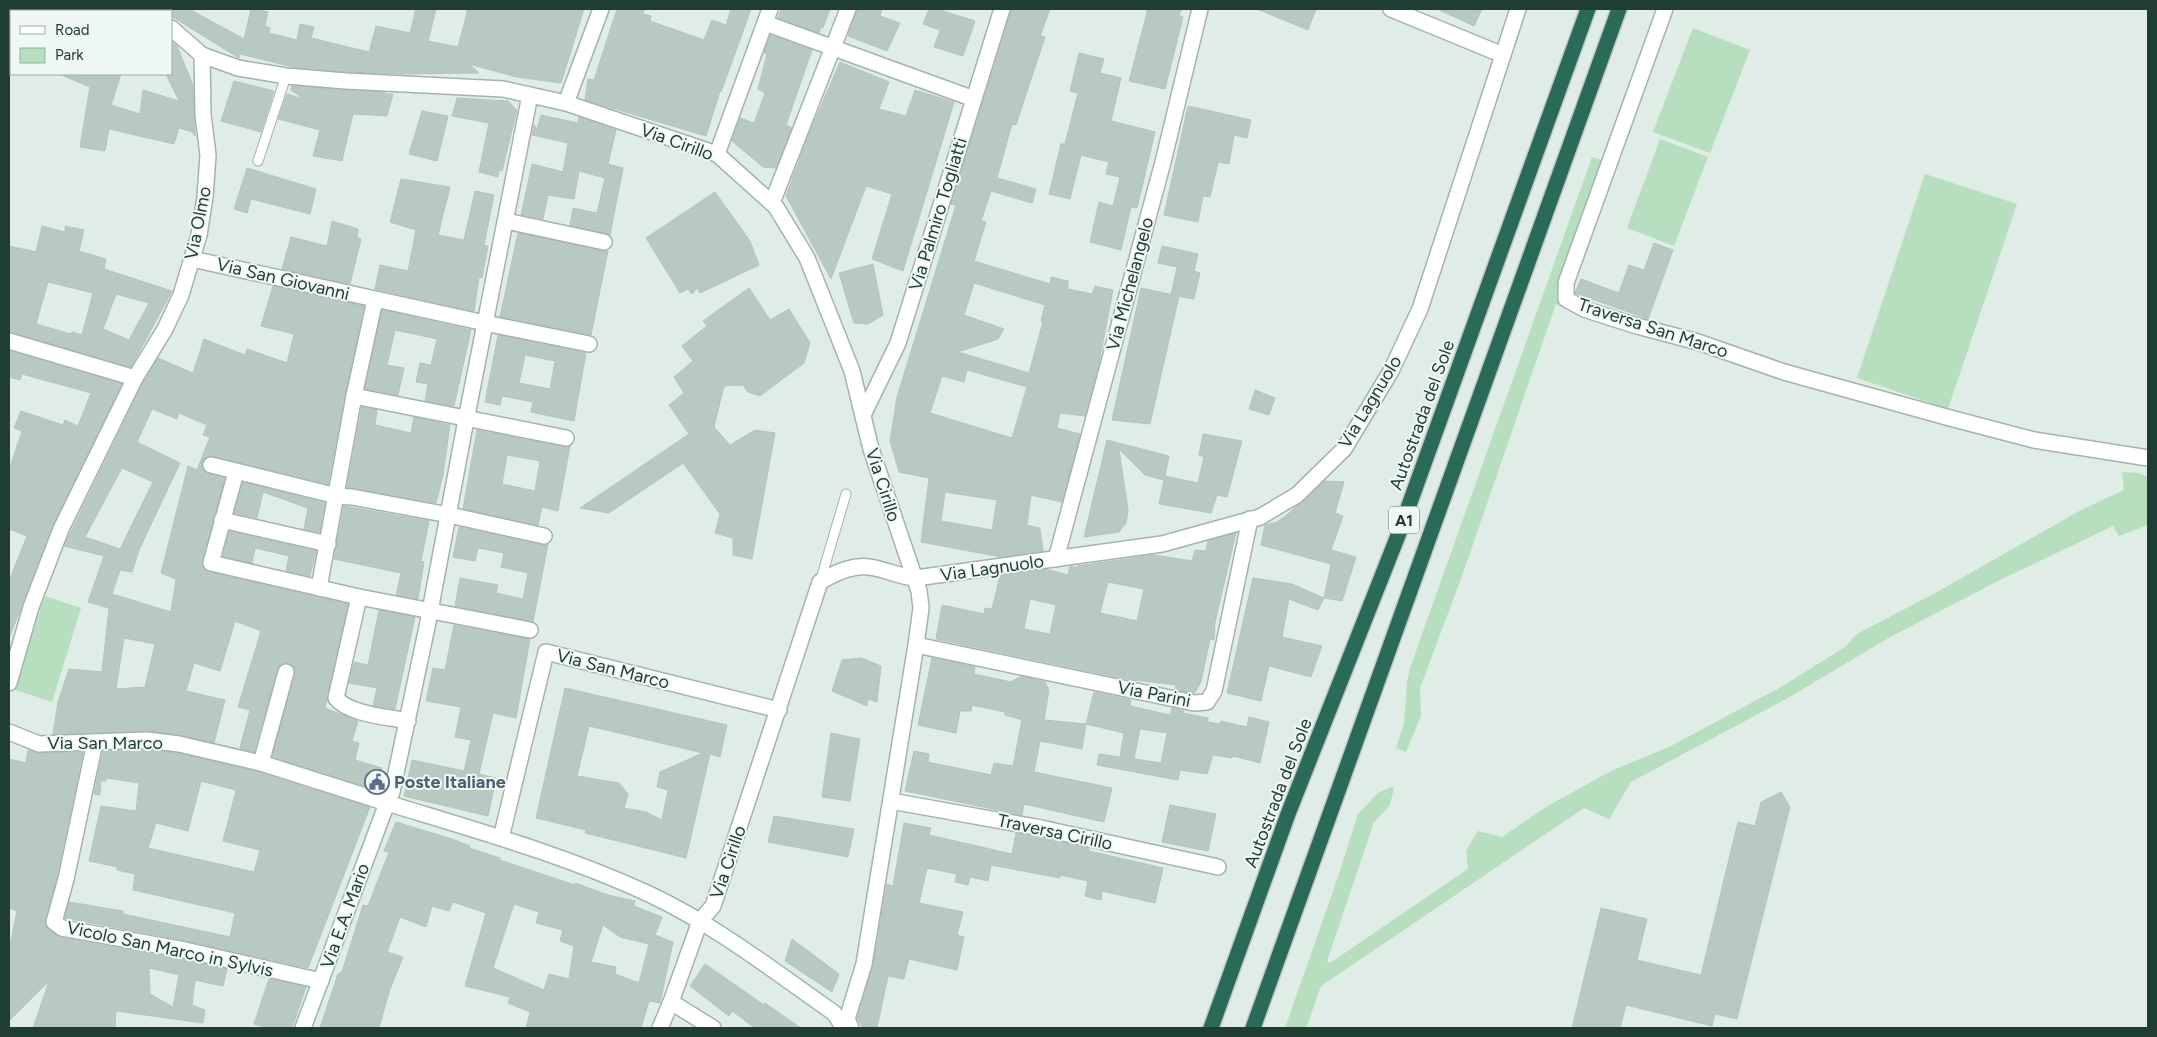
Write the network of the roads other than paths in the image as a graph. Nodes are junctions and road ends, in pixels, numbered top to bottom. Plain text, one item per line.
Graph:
1 (601, 9) edge
2 (848, 9) edge
3 (1002, 9) edge
4 (1200, 9) edge
5 (1391, 9) edge
6 (1518, 9) edge
7 (1588, 9) edge
8 (1619, 9) edge
9 (1665, 9) edge
10 (768, 16) edge
11 (172, 29) edge
12 (833, 48) junction
13 (202, 55) junction
14 (1503, 55) junction
15 (286, 76) junction
16 (530, 95) junction
17 (974, 99) junction
18 (566, 103) junction
19 (717, 154) junction
20 (258, 161) dead end
21 (772, 204) junction
22 (506, 221) junction
23 (604, 242) dead end
24 (192, 259) junction
25 (375, 300) junction
26 (485, 323) junction
27 (9, 341) edge
28 (589, 344) dead end
29 (135, 378) junction
30 (354, 396) junction
31 (863, 415) junction
32 (466, 420) junction
33 (566, 438) dead end
34 (2148, 458) edge
35 (211, 466) dead end
36 (236, 472) junction
37 (846, 494) dead end
38 (337, 496) junction
39 (449, 514) junction
40 (1250, 519) junction
41 (222, 520) junction
42 (544, 536) dead end
43 (328, 544) junction
44 (1056, 559) junction
45 (916, 578) junction
46 (820, 582) junction
47 (319, 588) junction
48 (359, 597) junction
49 (430, 611) junction
50 (530, 630) dead end
51 (916, 645) junction
52 (286, 672) dead end
53 (9, 683) edge
54 (779, 710) junction
55 (408, 722) junction
56 (9, 732) edge
57 (95, 742) junction
58 (261, 763) junction
59 (891, 801) junction
60 (387, 803) junction
61 (501, 838) junction
62 (1218, 867) dead end
63 (700, 921) junction
64 (321, 981) junction
65 (671, 1002) junction
66 (302, 1028) edge
67 (660, 1028) edge
68 (713, 1028) edge
69 (844, 1028) edge
70 (851, 1028) edge
71 (1212, 1028) edge
72 (1253, 1028) edge

1 - 18 street
2 - 12 street
3 - 17 street, Via Palmiro Togliatti
4 - 44 street, Via Michelangelo
5 - 14 street
6 - 14 street, Via Lagnuolo
7 - 71 highway, Autostrada del Sole / A1
8 - 72 highway, A1
9 - 34 street, Traversa San Marco
10 - 12 street
10 - 19 street
11 - 13 street, Via Cirillo
12 - 17 street
12 - 21 street
13 - 15 street, Via Cirillo
13 - 24 street, Via Olmo
14 - 40 street, Via Lagnuolo
15 - 16 street, Via Cirillo
15 - 20 lane
16 - 18 street, Via Cirillo
16 - 22 street
17 - 31 street, Via Palmiro Togliatti
18 - 19 street, Via Cirillo
19 - 21 street, Via Cirillo
21 - 31 street, Via Cirillo
22 - 23 street
22 - 26 street
24 - 25 street, Via San Giovanni
24 - 29 street, Via Olmo
25 - 26 street, Via San Giovanni
25 - 30 street, Via San Giovanni
26 - 28 street, Via San Giovanni
26 - 32 street
27 - 29 street
29 - 53 street, Via Olmo
30 - 32 street
30 - 38 street, Via San Giovanni
31 - 45 street, Via Cirillo
32 - 33 street
32 - 39 street
35 - 36 street
36 - 38 street
36 - 41 street
37 - 46 lane
38 - 39 street
38 - 43 street, Via San Giovanni
39 - 42 street
39 - 49 street
40 - 44 street, Via Lagnuolo
40 - 51 street, Via Parini
41 - 43 street
41 - 47 street
43 - 47 street, Via San Giovanni
44 - 45 street, Via Lagnuolo
45 - 46 street
45 - 51 street, Via Cirillo
46 - 54 street, Via Cirillo
47 - 48 street
48 - 49 street
48 - 55 street
49 - 50 street
49 - 55 street
51 - 59 street, Via Cirillo
52 - 58 street
54 - 61 street, Via San Marco
54 - 63 street, Via Cirillo
55 - 60 street
56 - 57 street, Via San Marco
57 - 58 street, Via San Marco
57 - 64 street, Vicolo San Marco in Sylvis
58 - 60 street, Via San Marco
59 - 62 street, Traversa Cirillo
59 - 70 street, Via Cirillo
60 - 61 street, Via San Marco
60 - 64 street, Via E.A. Mario
61 - 63 street, Via San Marco
63 - 65 street, Via Cirillo
63 - 69 street, Via San Marco
64 - 66 street, Via E.A. Mario
65 - 67 street, Via Cirillo
65 - 68 street

